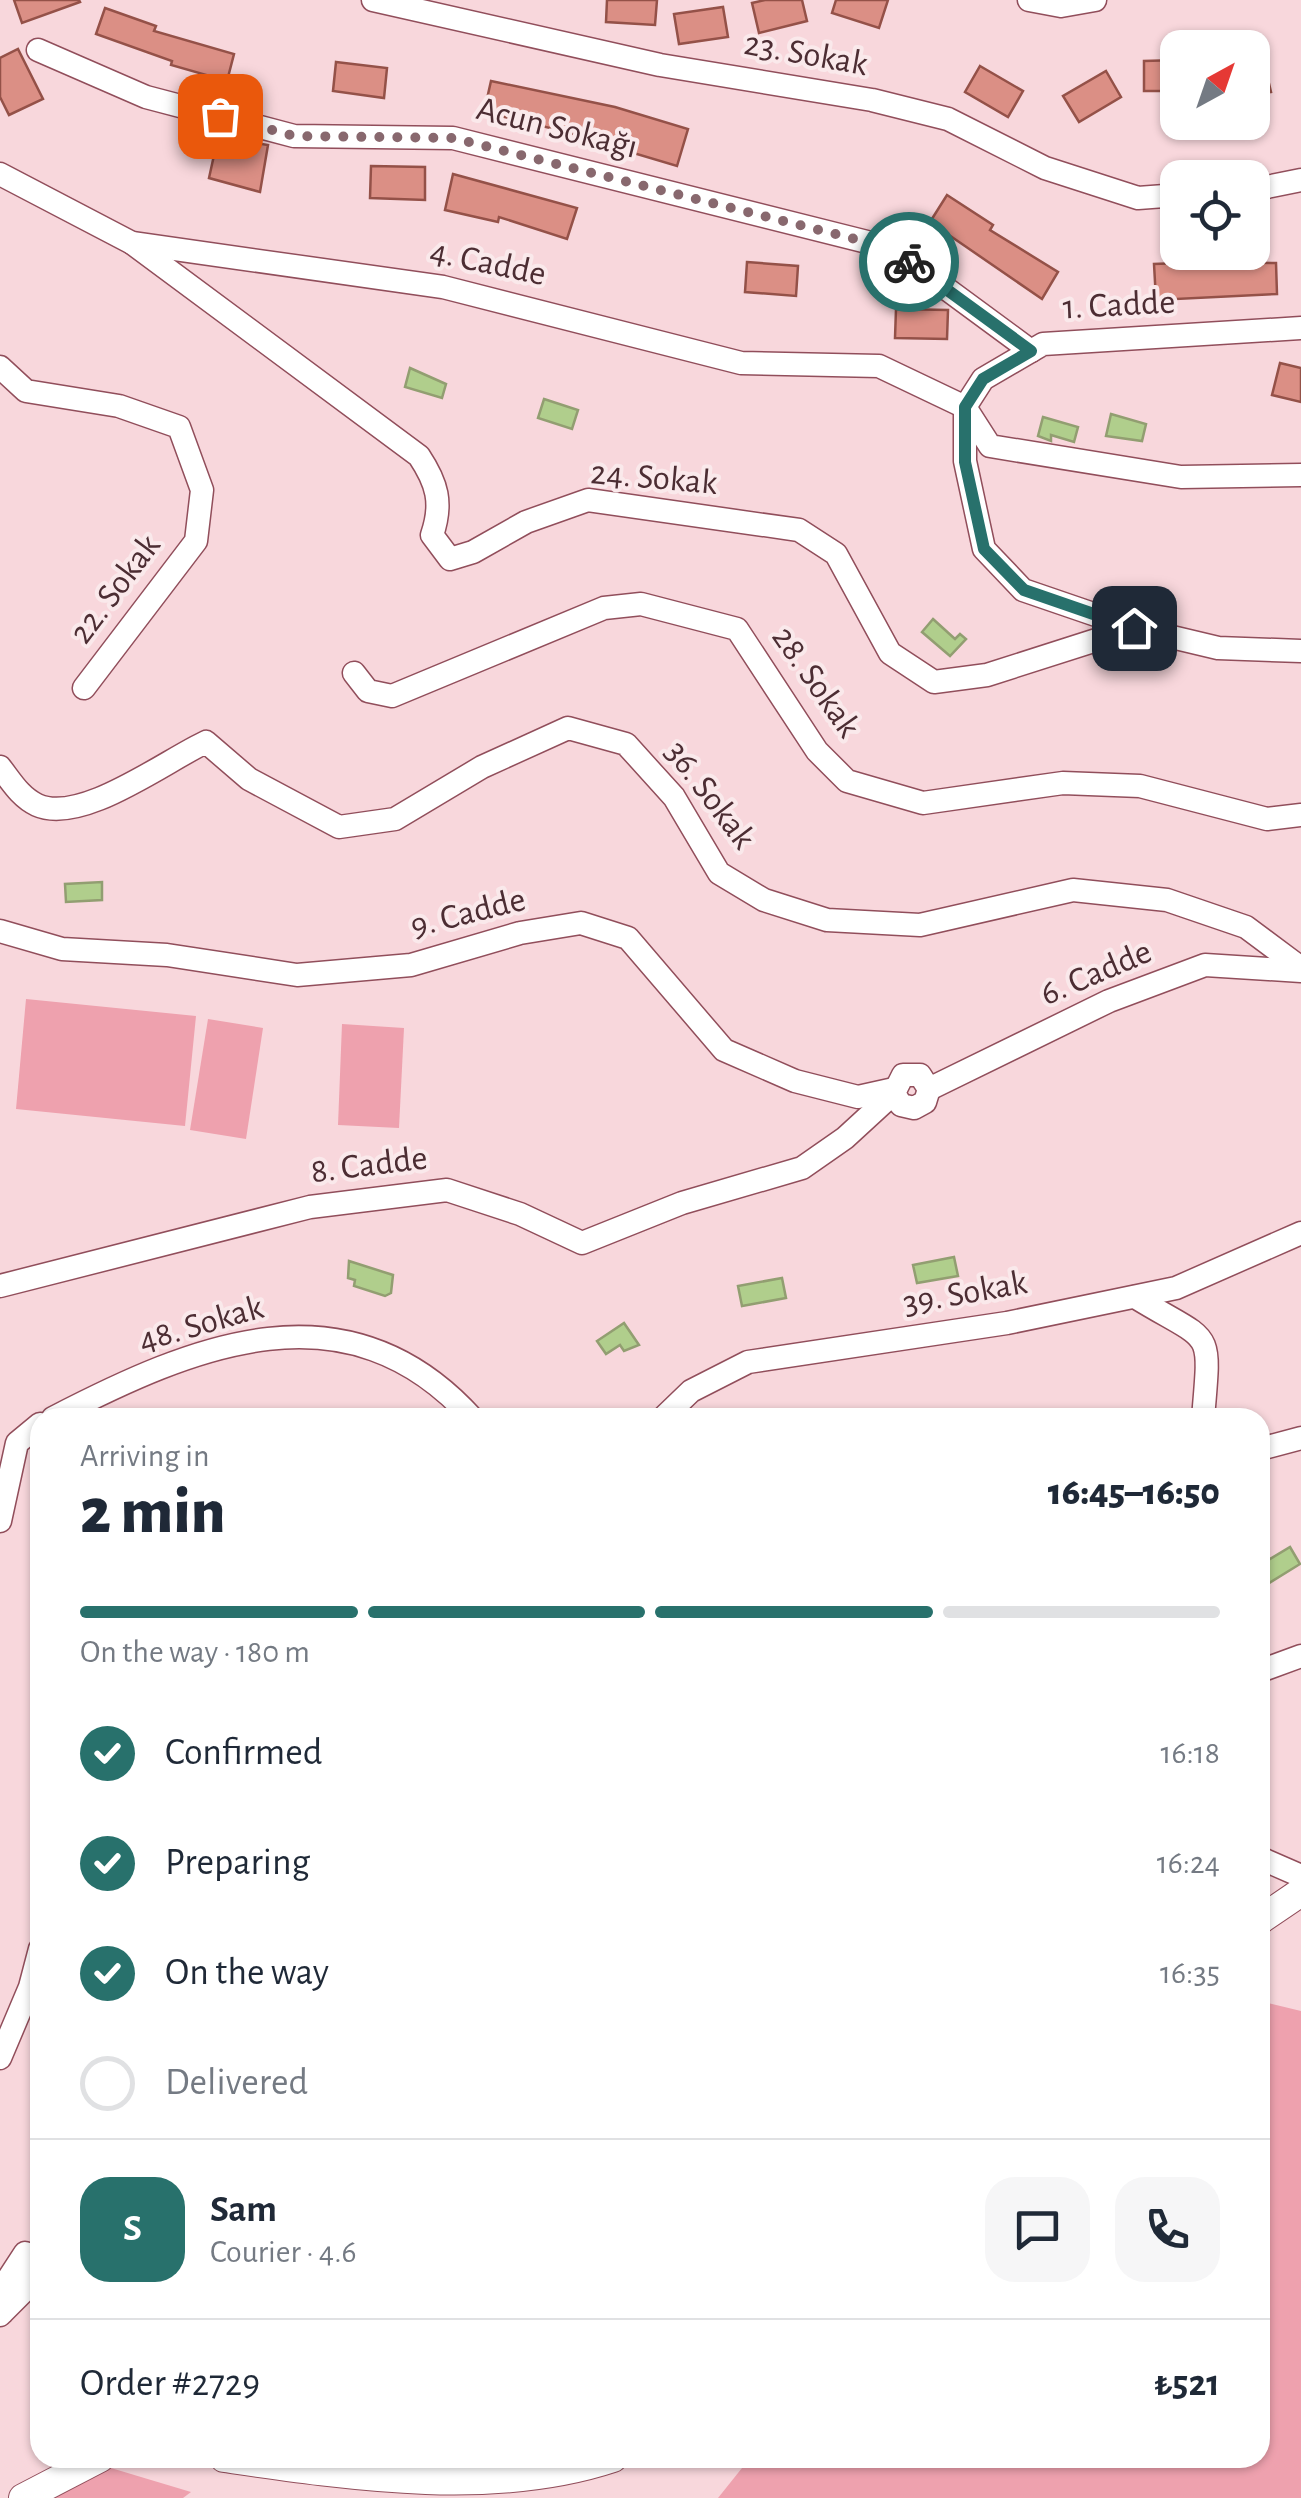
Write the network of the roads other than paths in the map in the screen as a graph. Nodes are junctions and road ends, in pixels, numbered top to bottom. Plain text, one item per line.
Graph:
1 (373, 0) edge
2 (1031, 0) edge
3 (1095, 0) edge
4 (409, 3) edge
5 (38, 50) dead end
6 (0, 174) edge
7 (1301, 180) edge
8 (1270, 186) edge
9 (1160, 196) edge
10 (132, 243) junction
11 (1301, 328) edge
12 (1031, 351) junction
13 (0, 367) edge
14 (965, 407) junction
15 (1301, 476) edge
16 (1134, 628) junction
17 (1301, 651) edge
18 (354, 673) dead end
19 (84, 688) dead end
20 (0, 767) edge
21 (1301, 815) edge
22 (0, 931) edge
23 (1301, 969) edge
24 (929, 1089) junction
25 (894, 1091) junction
26 (914, 1108) junction
27 (845, 1138) junction
28 (1301, 1234) edge
29 (0, 1286) edge
30 (1134, 1297) junction
31 (76, 1408) edge
32 (463, 1408) edge
33 (673, 1408) edge
34 (1204, 1408) edge
35 (30, 1432) edge
36 (1301, 1438) edge
37 (1270, 1446) edge
38 (0, 1521) edge
39 (1301, 1656) edge
40 (1270, 1667) edge
41 (1270, 1862) edge
42 (1301, 1876) edge
43 (1301, 1892) edge
44 (1270, 1913) edge
45 (30, 1987) edge
46 (0, 2058) edge
47 (81, 2468) edge
48 (291, 2468) edge
49 (587, 2468) edge
50 (473, 2495) edge
51 (24, 2498) edge

1 - 4 street, 23. Sokak
2 - 3 street
4 - 9 street, 23. Sokak
5 - 12 street, Acun Sokağı
6 - 10 street, 4. Cadde
7 - 8 street
10 - 14 street, 4. Cadde
10 - 16 street, 24. Sokak
11 - 12 street, 1. Cadde
12 - 14 street, 1. Cadde
13 - 19 street, 22. Sokak
14 - 15 street
14 - 16 street
16 - 17 street
18 - 21 street, 28. Sokak
20 - 23 street, 36. Sokak
22 - 25 street, 9. Cadde
23 - 24 street, 6. Cadde
24 - 25 street
24 - 26 street
25 - 26 street
25 - 27 street, 8. Cadde
26 - 27 street, 8. Cadde
27 - 29 street, 8. Cadde
28 - 30 street
30 - 33 street, 39. Sokak
30 - 34 street
31 - 32 street, 48. Sokak
35 - 38 street
36 - 37 street
39 - 40 street
41 - 42 street
43 - 44 main road
45 - 46 street
47 - 51 main road
48 - 50 main road
49 - 50 main road

